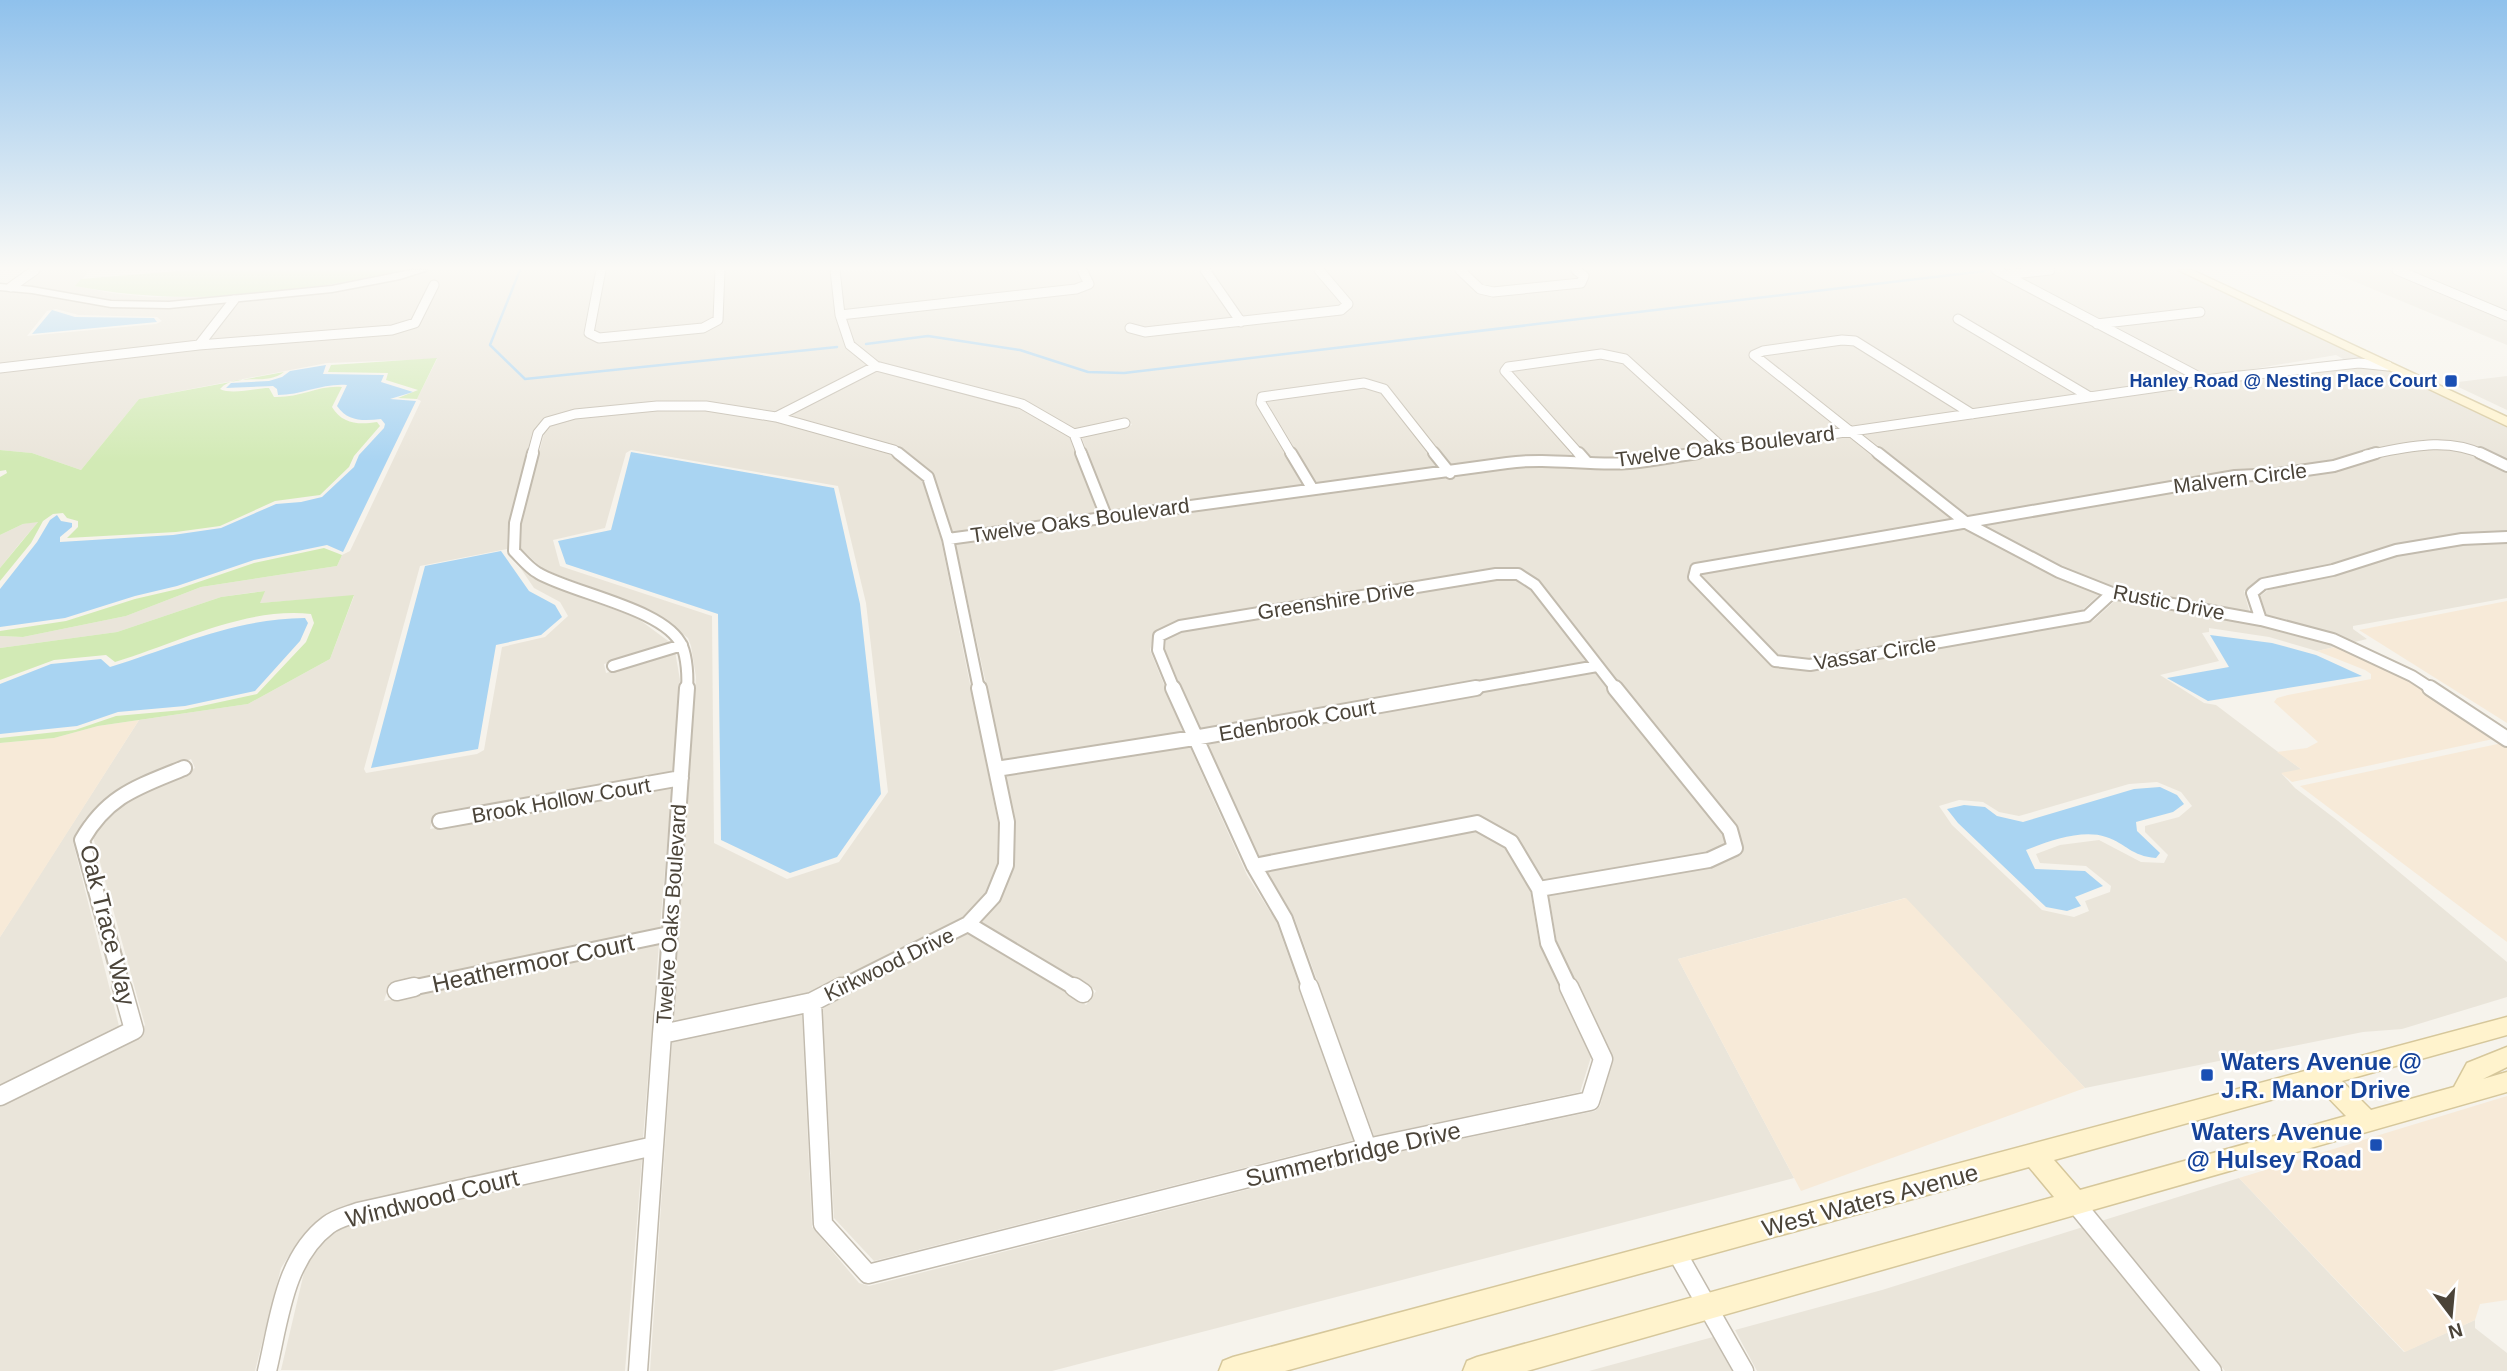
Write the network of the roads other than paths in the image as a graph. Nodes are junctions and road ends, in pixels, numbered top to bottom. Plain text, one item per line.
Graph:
1 (208, 334) edge
2 (341, 334) edge
3 (591, 334) edge
4 (641, 334) edge
5 (846, 334) edge
6 (1983, 334) edge
7 (2115, 334) edge
8 (2328, 334) edge
9 (2332, 334) edge
10 (199, 345) junction
11 (2337, 358) dead end
12 (2317, 361) junction
13 (2392, 363) junction
14 (876, 366) junction
15 (2329, 367) junction
16 (0, 368) edge
17 (2221, 378) junction
18 (2205, 380) junction
19 (2090, 397) junction
20 (2507, 412) edge
21 (1972, 414) junction
22 (776, 417) junction
23 (2507, 422) edge
24 (1125, 424) dead end
25 (1848, 430) junction
26 (1074, 434) junction
27 (1722, 447) junction
28 (1586, 461) junction
29 (2507, 466) edge
30 (1450, 473) junction
31 (1312, 488) junction
32 (1106, 516) junction
33 (1968, 524) junction
34 (2507, 537) edge
35 (948, 539) junction
36 (2112, 593) junction
37 (2261, 620) junction
38 (682, 645) junction
39 (612, 666) dead end
40 (1597, 666) junction
41 (1194, 738) junction
42 (2507, 739) edge
43 (184, 768) dead end
44 (996, 769) junction
45 (681, 778) junction
46 (440, 821) dead end
47 (1254, 866) junction
48 (1539, 889) junction
49 (968, 924) junction
50 (669, 934) junction
51 (397, 991) dead end
52 (1083, 993) dead end
53 (812, 1002) junction
54 (2507, 1027) edge
55 (662, 1034) junction
56 (2507, 1056) edge
57 (2323, 1077) junction
58 (2507, 1082) edge
59 (2462, 1095) junction
60 (0, 1096) edge
61 (2367, 1122) junction
62 (654, 1146) junction
63 (1367, 1148) junction
64 (2035, 1155) junction
65 (2076, 1203) junction
66 (1677, 1252) junction
67 (1709, 1306) junction
68 (267, 1371) edge
69 (638, 1371) edge
70 (1233, 1371) edge
71 (1476, 1371) edge
72 (1744, 1371) edge
73 (2212, 1371) edge

1 - 10 street
2 - 10 street
3 - 4 street
5 - 14 street
6 - 19 street
7 - 18 street
8 - 13 main road
9 - 13 main road
10 - 16 street
11 - 12 street, Twelve Oaks Boulevard
12 - 15 street
12 - 17 street, Twelve Oaks Boulevard
13 - 15 street, Twelve Oaks Boulevard
13 - 20 main road
13 - 23 main road
14 - 22 street
14 - 26 street
15 - 17 street, Twelve Oaks Boulevard
17 - 18 street, Twelve Oaks Boulevard
18 - 19 street, Twelve Oaks Boulevard
19 - 21 street, Twelve Oaks Boulevard
21 - 25 street, Twelve Oaks Boulevard
21 - 25 street, Rustic Drive
22 - 35 street, Twelve Oaks Boulevard
22 - 38 street, Twelve Oaks Boulevard
24 - 26 street
25 - 27 street, Twelve Oaks Boulevard
25 - 33 street, Rustic Drive
26 - 32 street
27 - 28 street, Twelve Oaks Boulevard
27 - 28 street
28 - 30 street, Twelve Oaks Boulevard
29 - 33 street, Malvern Circle
30 - 31 street, Twelve Oaks Boulevard
30 - 31 street
31 - 32 street, Twelve Oaks Boulevard
32 - 35 street, Twelve Oaks Boulevard
33 - 36 street, Rustic Drive
33 - 36 street, Vassar Circle
34 - 37 street
35 - 44 street, Kirkwood Drive
36 - 37 street, Rustic Drive
37 - 42 street, Rustic Drive
38 - 39 street
38 - 45 street, Twelve Oaks Boulevard
40 - 41 street, Edenbrook Court
40 - 41 street, Greenshire Drive
40 - 48 street, Greenshire Drive
41 - 44 street, Edenbrook Court
41 - 47 street, Greenshire Drive
43 - 60 street, Oak Trace Way
44 - 49 street, Kirkwood Drive
45 - 46 street, Brook Hollow Court
45 - 50 street, Twelve Oaks Boulevard
47 - 48 street, Summerbridge Drive
47 - 63 street, Greenshire Drive
48 - 63 street, Summerbridge Drive
49 - 52 street
49 - 53 street, Kirkwood Drive
50 - 51 street, Heathermoor Court
50 - 55 street, Twelve Oaks Boulevard
53 - 55 street, Kirkwood Drive
53 - 63 street, Summerbridge Drive
54 - 57 main road, West Waters Avenue
55 - 62 street, Twelve Oaks Boulevard
56 - 59 main road
57 - 61 main road
57 - 64 main road, West Waters Avenue
58 - 59 main road
59 - 61 main road
61 - 65 main road
62 - 68 street, Windwood Court
62 - 69 street, Twelve Oaks Boulevard
64 - 65 main road
64 - 66 main road, West Waters Avenue
65 - 67 main road
65 - 73 street
66 - 67 street
66 - 70 main road, West Waters Avenue
67 - 71 main road
67 - 72 street

